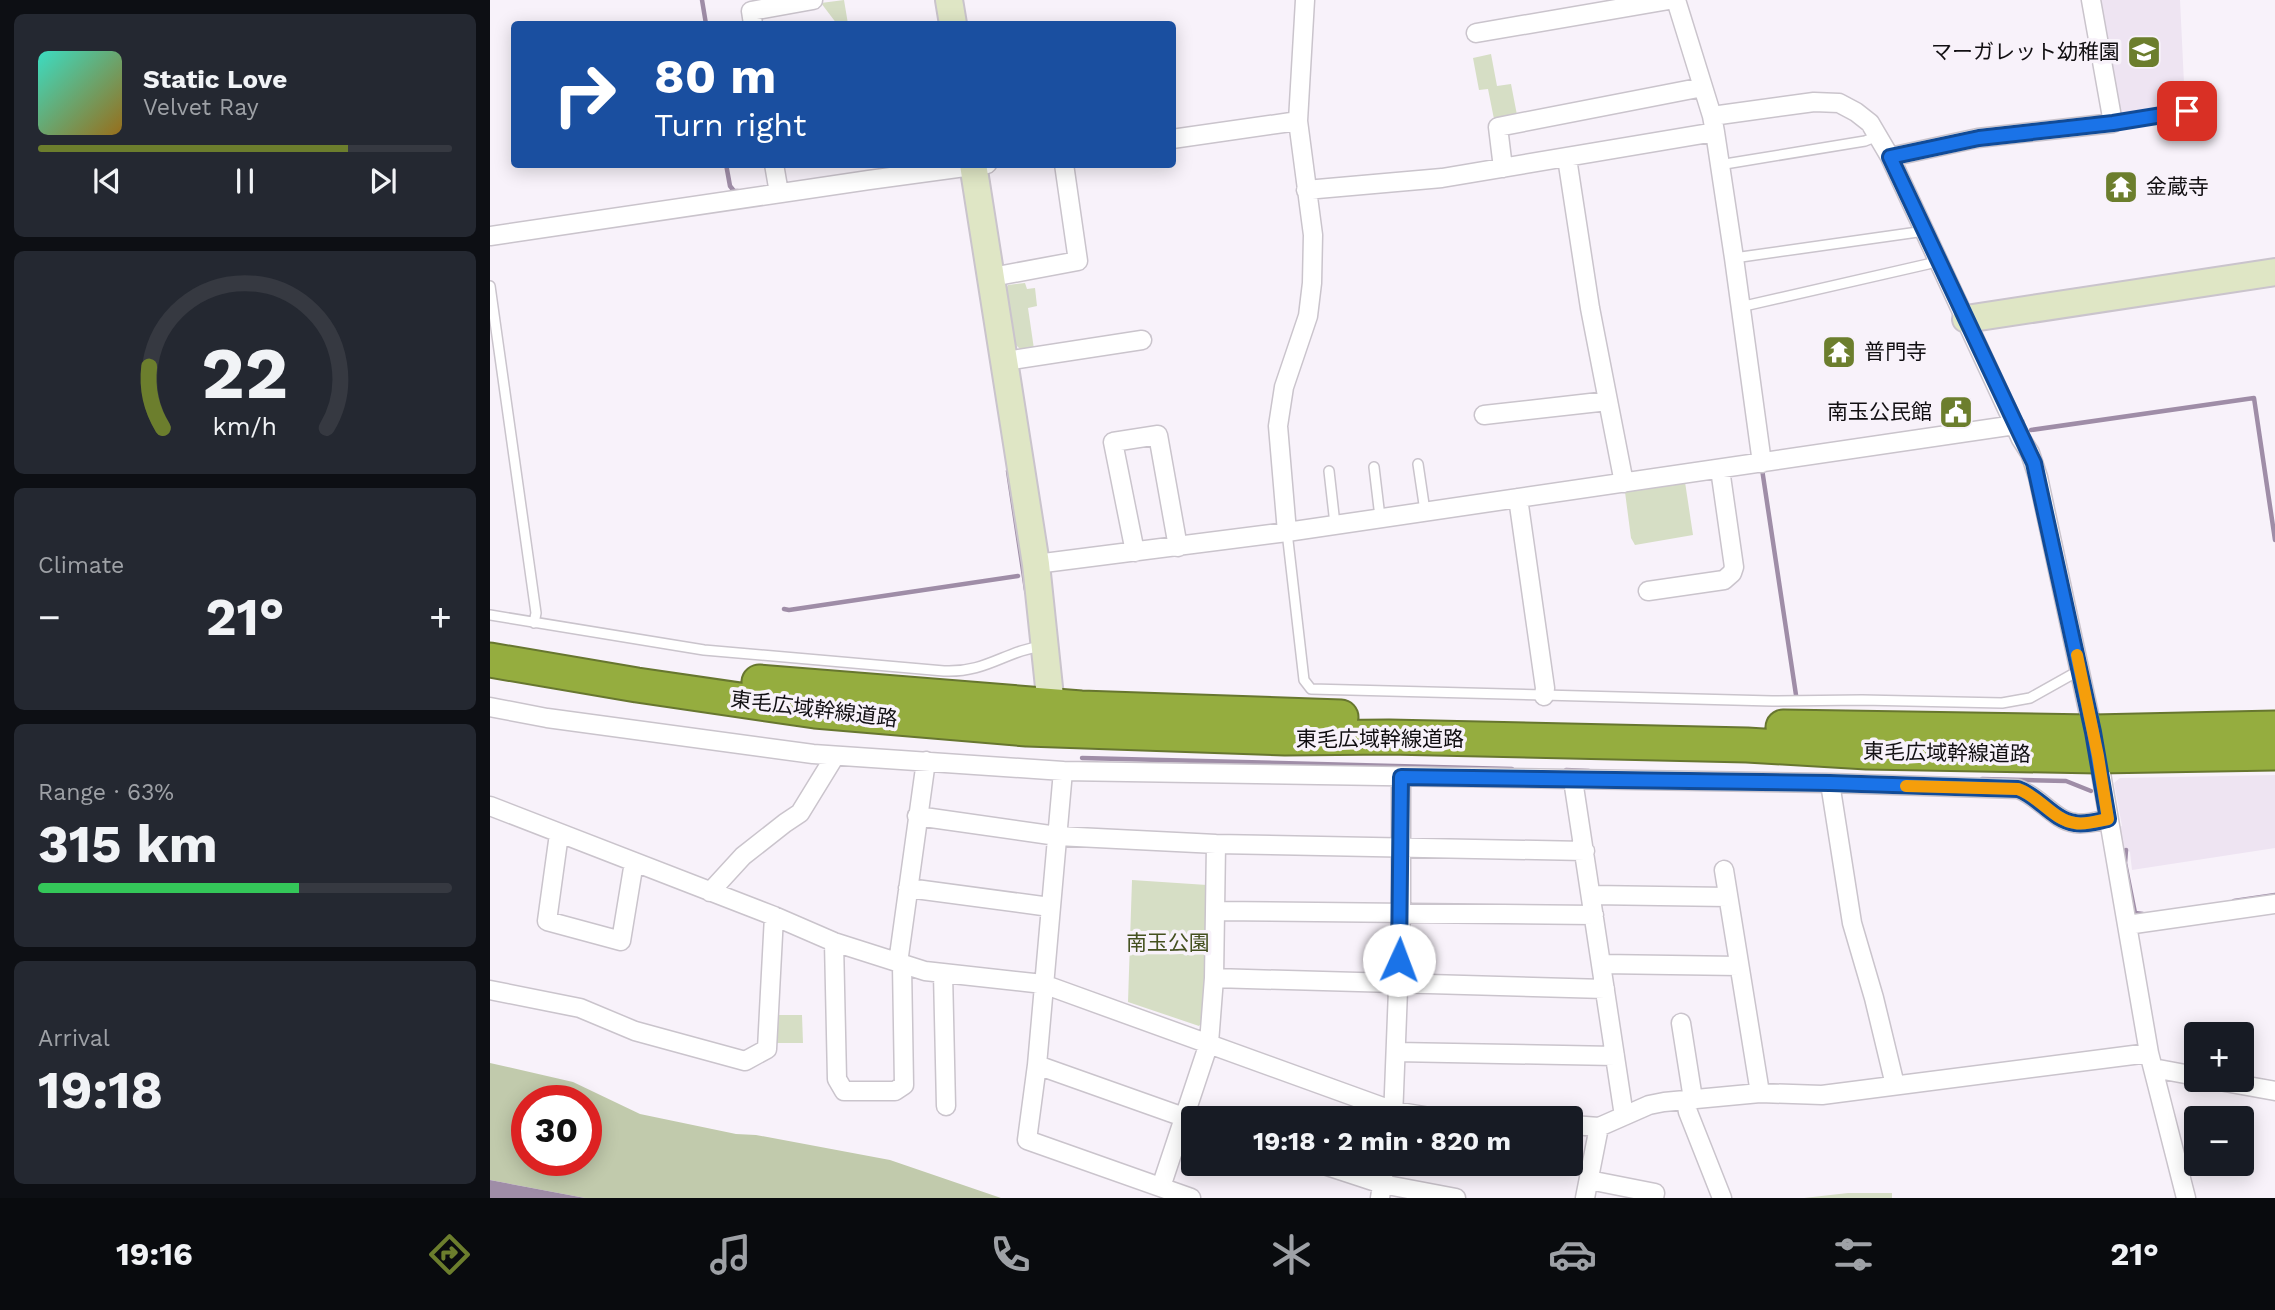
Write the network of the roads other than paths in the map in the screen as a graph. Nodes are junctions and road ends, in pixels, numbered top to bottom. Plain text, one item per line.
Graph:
1 (813, 0) edge
2 (949, 0) edge
3 (1305, 0) edge
4 (1669, 0) edge
5 (1676, 0) edge
6 (2091, 0) edge
7 (753, 21) edge
8 (952, 21) edge
9 (1476, 33) dead end
10 (1703, 87) junction
11 (2190, 100) dead end
12 (1298, 121) junction
13 (2113, 123) junction
14 (1713, 124) junction
15 (1878, 136) junction
16 (1176, 138) edge
17 (1890, 157) junction
18 (1567, 158) junction
19 (1719, 165) junction
20 (775, 168) edge
21 (931, 168) edge
22 (978, 168) edge
23 (1064, 168) edge
24 (1503, 168) junction
25 (868, 172) edge
26 (1306, 190) junction
27 (779, 193) junction
28 (1925, 231) junction
29 (490, 236) edge
30 (1734, 258) junction
31 (1938, 260) junction
32 (2275, 272) edge
33 (992, 277) junction
34 (490, 286) edge
35 (1740, 307) junction
36 (1966, 319) junction
37 (1142, 340) dead end
38 (1005, 361) junction
39 (1608, 401) junction
40 (1484, 415) dead end
41 (2015, 425) junction
42 (1762, 463) junction
43 (1418, 464) dead end
44 (1374, 467) dead end
45 (1720, 469) junction
46 (1329, 471) dead end
47 (1624, 483) junction
48 (1518, 498) junction
49 (1425, 511) junction
50 (1380, 517) junction
51 (1335, 524) junction
52 (1287, 532) junction
53 (1178, 547) junction
54 (1135, 552) junction
55 (1036, 564) junction
56 (1648, 591) dead end
57 (490, 615) edge
58 (534, 623) junction
59 (490, 643) edge
60 (1044, 646) junction
61 (490, 660) edge
62 (2080, 670) junction
63 (1545, 696) junction
64 (490, 707) edge
65 (1053, 718) junction
66 (2275, 728) edge
67 (2096, 744) junction
68 (2275, 754) edge
69 (835, 756) junction
70 (926, 761) junction
71 (1063, 771) junction
72 (1401, 777) junction
73 (1573, 780) junction
74 (1830, 783) junction
75 (493, 807) edge
76 (917, 816) junction
77 (2108, 819) junction
78 (490, 827) edge
79 (559, 834) junction
80 (1057, 836) junction
81 (1216, 844) junction
82 (1399, 847) junction
83 (1585, 851) junction
84 (634, 863) junction
85 (1724, 870) dead end
86 (908, 888) junction
87 (710, 892) junction
88 (1592, 895) junction
89 (1728, 897) junction
90 (2275, 904) edge
91 (1050, 907) junction
92 (1215, 911) junction
93 (1401, 913) junction
94 (1594, 915) junction
95 (774, 916) junction
96 (2127, 925) junction
97 (834, 942) junction
98 (900, 964) junction
99 (1602, 964) junction
100 (1739, 966) junction
101 (943, 973) junction
102 (1214, 978) junction
103 (1399, 983) junction
104 (1043, 984) junction
105 (1605, 989) junction
106 (490, 990) edge
107 (1681, 1023) dead end
108 (1209, 1043) junction
109 (1396, 1052) junction
110 (1615, 1056) junction
111 (2151, 1061) junction
112 (1037, 1065) junction
113 (2184, 1072) edge
114 (1895, 1085) junction
115 (2254, 1087) edge
116 (2275, 1091) edge
117 (1760, 1093) junction
118 (1689, 1100) junction
119 (946, 1106) dead end
120 (1191, 1106) edge
121 (1370, 1106) edge
122 (1393, 1106) edge
123 (1624, 1115) junction
124 (1181, 1116) edge
125 (1583, 1126) edge
126 (1599, 1127) junction
127 (1181, 1136) edge
128 (1348, 1176) edge
129 (1589, 1180) junction
130 (1161, 1187) junction
131 (1381, 1191) edge
132 (1191, 1198) edge
133 (1457, 1198) edge
134 (1585, 1198) edge
135 (1654, 1198) edge
136 (1722, 1198) edge
137 (2186, 1198) edge

1 - 7 street
2 - 8 street
3 - 12 street
4 - 9 street
5 - 10 street
6 - 13 street
10 - 14 street
10 - 24 street
11 - 13 lane
12 - 16 street
12 - 26 street
13 - 17 street
14 - 15 street
14 - 18 street
14 - 19 street
15 - 17 street
15 - 19 lane
17 - 28 street
18 - 24 street
18 - 39 street
19 - 30 street
20 - 27 street
21 - 25 street
22 - 33 street
23 - 33 street
24 - 26 street
25 - 27 street
26 - 52 street
27 - 29 street
28 - 30 lane
28 - 31 street
30 - 35 street
31 - 35 lane
31 - 36 street
32 - 36 street
33 - 38 street
34 - 58 lane
35 - 42 street
36 - 41 street
37 - 38 street
38 - 55 street
39 - 40 street
39 - 47 street
41 - 42 street
41 - 62 street
42 - 45 street
43 - 49 lane
44 - 50 lane
45 - 47 street
45 - 56 street
46 - 51 lane
47 - 48 street
48 - 49 street
48 - 63 street
49 - 50 street
50 - 51 street
51 - 52 street
52 - 53 street
52 - 63 lane
53 - 54 street
53 - 54 street
54 - 55 street
55 - 60 street
57 - 58 lane
58 - 60 lane
59 - 65 highway, 東毛広域幹線道路
60 - 65 street
61 - 65 highway, 東毛広域幹線道路
62 - 63 lane
62 - 67 street
64 - 69 street
65 - 67 highway, 東毛広域幹線道路
66 - 67 highway, 東毛広域幹線道路
67 - 68 highway, 東毛広域幹線道路
67 - 77 street
69 - 70 street
69 - 87 street
70 - 71 street
70 - 76 street
71 - 72 street
71 - 80 street
72 - 73 street
72 - 82 street
73 - 74 street
73 - 83 street
74 - 77 street
74 - 114 street
75 - 78 street
75 - 79 street
76 - 80 street
76 - 86 street
77 - 96 street
79 - 84 street
79 - 84 street
80 - 81 street
80 - 91 street
81 - 82 street
81 - 92 street
82 - 83 street
82 - 93 street
83 - 88 street
84 - 87 street
85 - 89 street
86 - 91 street
86 - 98 street
87 - 95 street
88 - 89 street
88 - 94 street
89 - 100 street
90 - 96 street
91 - 104 street
92 - 93 street
92 - 102 street
93 - 94 street
93 - 103 street
94 - 99 street
95 - 97 street
95 - 106 street
96 - 111 street
97 - 98 street
97 - 98 street
98 - 101 street
99 - 100 street
99 - 105 street
100 - 117 street
101 - 104 street
101 - 119 street
102 - 103 street
102 - 108 street
103 - 105 street
103 - 109 street
104 - 108 street
104 - 112 street
105 - 110 street
107 - 118 street
108 - 120 street
108 - 121 street
109 - 110 street
109 - 122 street
110 - 123 street
111 - 113 street
111 - 114 street
111 - 137 street
112 - 124 street
112 - 130 street
114 - 117 street
115 - 116 street
117 - 118 street
118 - 123 street
118 - 136 street
123 - 126 street
125 - 126 street
126 - 129 street
127 - 130 street
128 - 131 street
129 - 134 street
129 - 135 street
130 - 132 street
131 - 133 street

